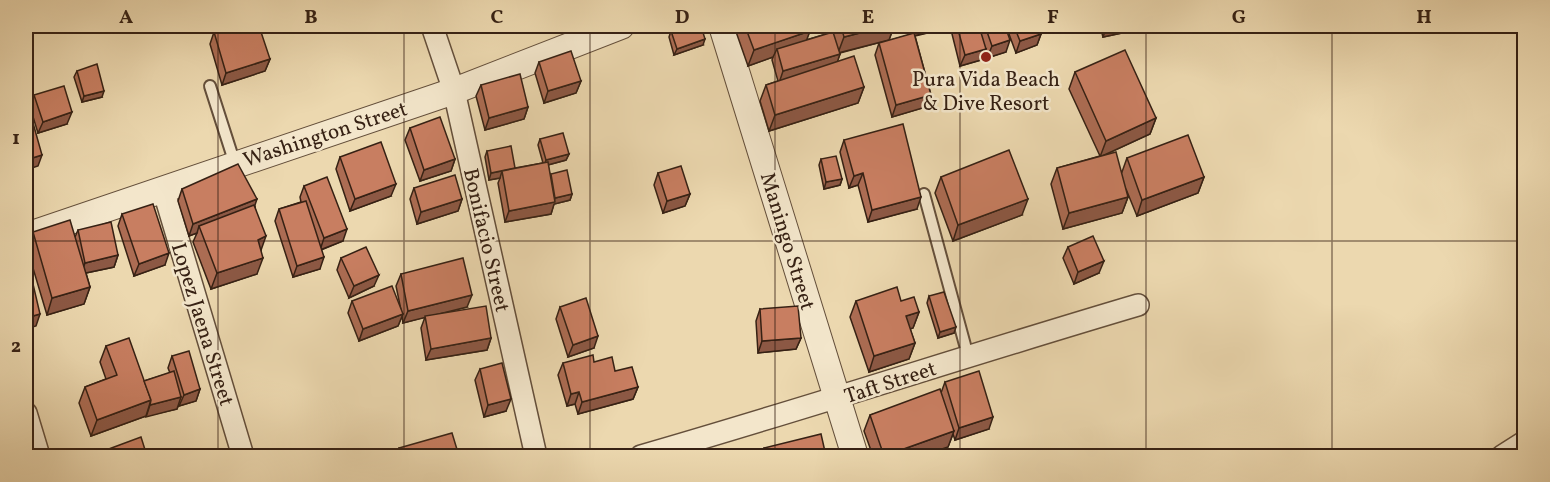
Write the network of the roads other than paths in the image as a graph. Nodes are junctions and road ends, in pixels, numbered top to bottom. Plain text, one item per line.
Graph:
1 (432, 26) edge
2 (621, 26) edge
3 (722, 26) edge
4 (210, 86) dead end
5 (454, 92) junction
6 (235, 164) junction
7 (164, 192) junction
8 (924, 194) dead end
9 (26, 236) edge
10 (1138, 304) dead end
11 (968, 356) junction
12 (837, 399) junction
13 (26, 413) edge
14 (1524, 441) edge
15 (39, 456) edge
16 (243, 456) edge
17 (536, 456) edge
18 (641, 456) edge
19 (855, 456) edge
20 (1502, 456) edge

1 - 5 street, Bonifacio Street
2 - 5 street, Washington Street
3 - 12 street, Maningo Street
4 - 6 lane
5 - 6 street, Washington Street
5 - 17 street, Bonifacio Street
6 - 7 street, Washington Street
7 - 9 street, Washington Street
7 - 16 street, Lopez Jaena Street
8 - 11 lane
10 - 11 street, Taft Street
11 - 12 street, Taft Street
12 - 18 street, Taft Street
12 - 19 street, Maningo Street
13 - 15 street
14 - 20 street

